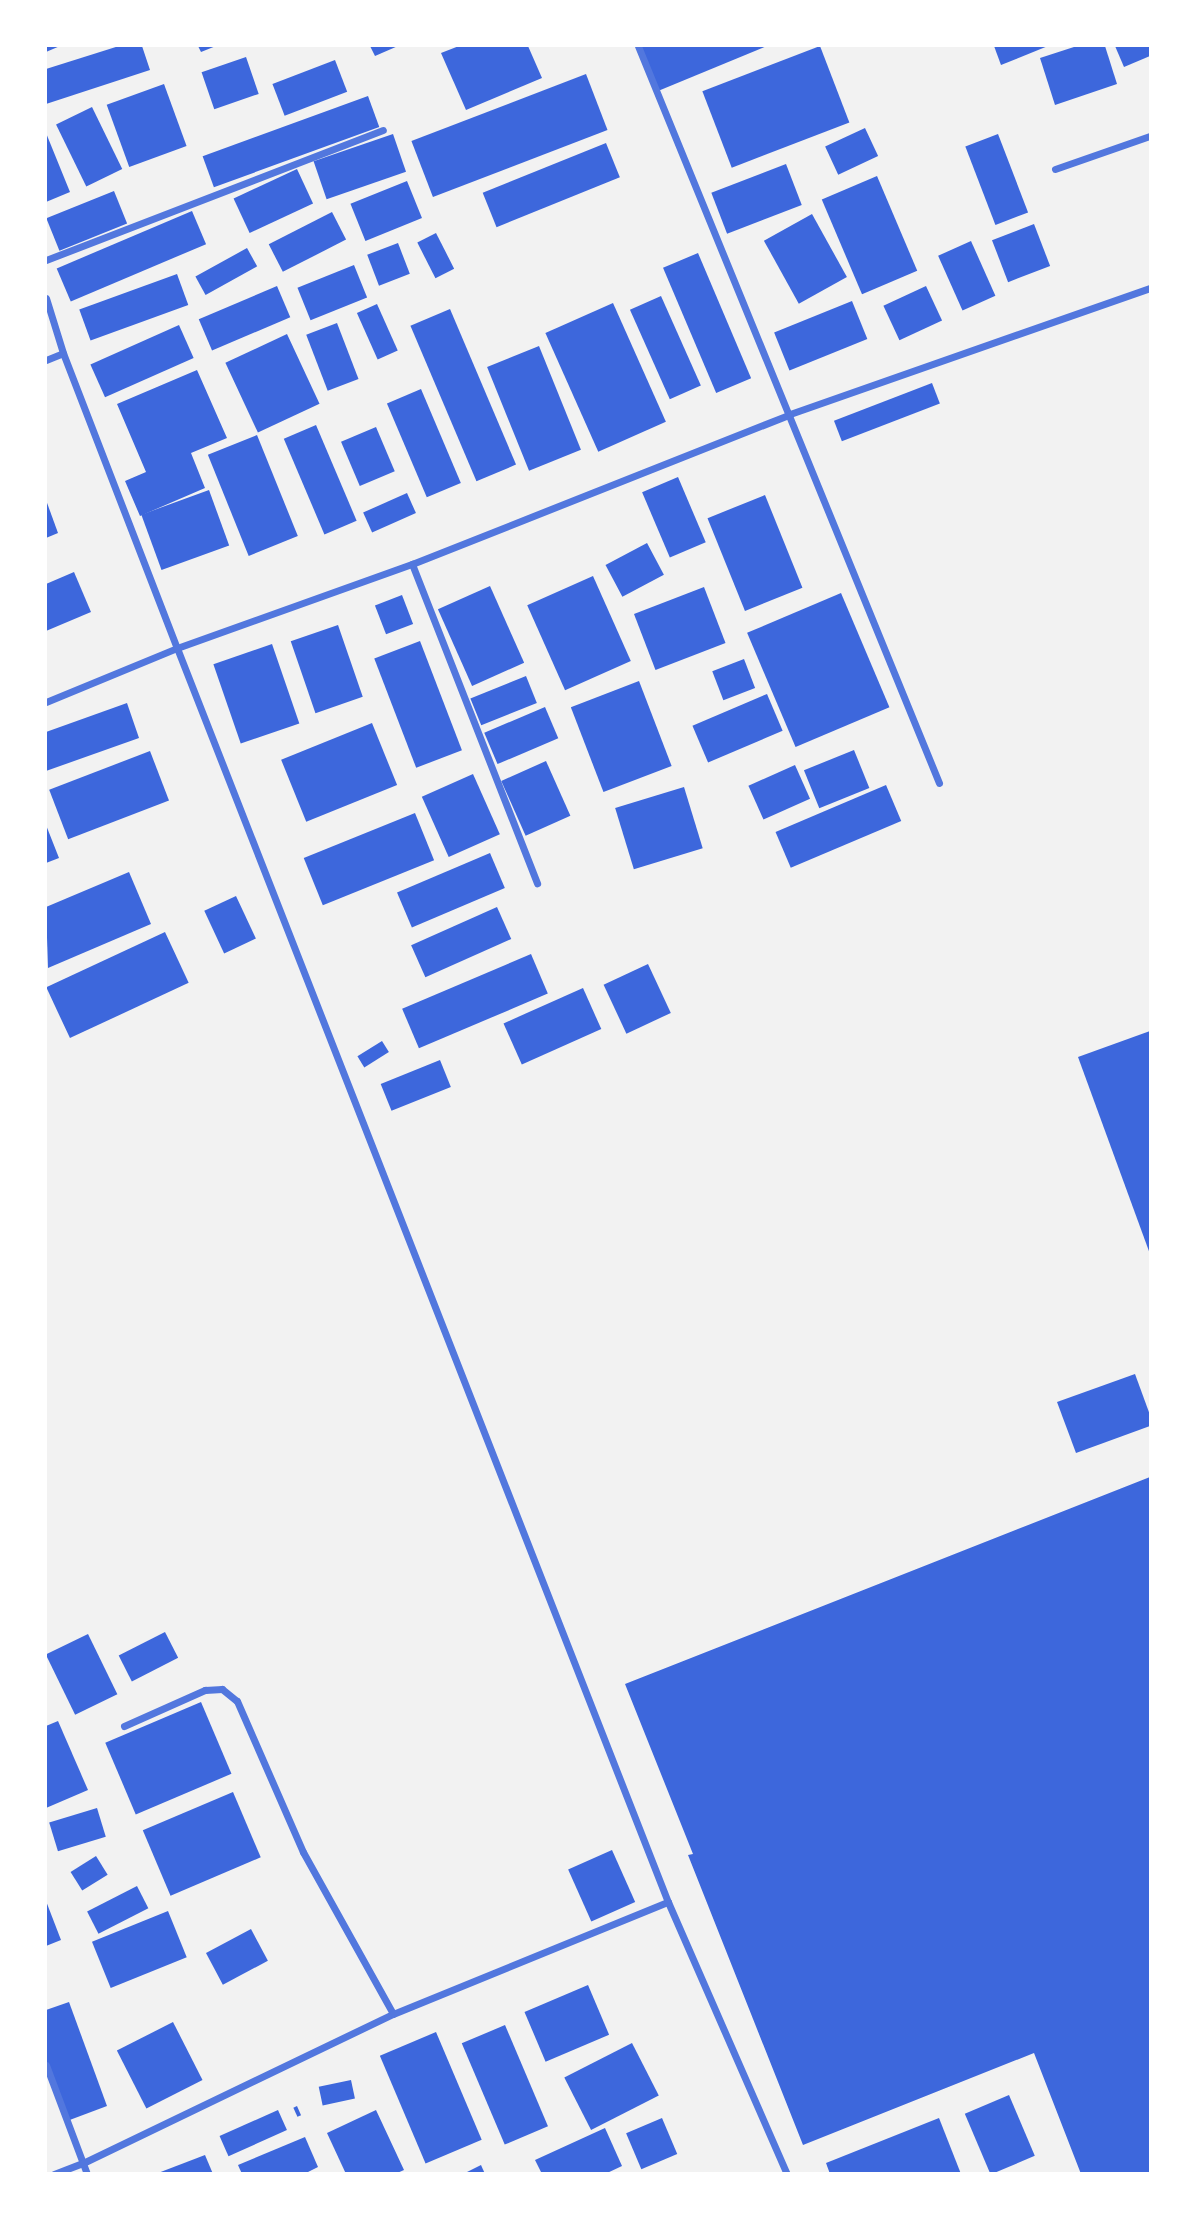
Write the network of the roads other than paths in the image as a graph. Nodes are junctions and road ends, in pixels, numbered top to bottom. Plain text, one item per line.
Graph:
1 (638, 46) edge
2 (383, 130) dead end
3 (1150, 136) edge
4 (1055, 169) dead end
5 (46, 260) edge
6 (1150, 288) edge
7 (46, 298) edge
8 (64, 353) junction
9 (46, 360) edge
10 (790, 414) junction
11 (412, 564) junction
12 (177, 648) junction
13 (46, 702) edge
14 (939, 783) dead end
15 (537, 883) dead end
16 (124, 1726) dead end
17 (668, 1902) junction
18 (393, 2014) junction
19 (46, 2065) edge
20 (83, 2163) junction
21 (54, 2174) edge
22 (87, 2174) edge
23 (787, 2174) edge

1 - 10 street
2 - 5 street
3 - 4 street
6 - 10 street
7 - 8 street
8 - 9 street
8 - 12 street
10 - 11 street
10 - 14 street
11 - 12 street
11 - 15 street
12 - 13 street
12 - 17 street
16 - 18 street
17 - 18 street
17 - 23 street
18 - 20 street
19 - 20 street
20 - 21 street
20 - 22 street

